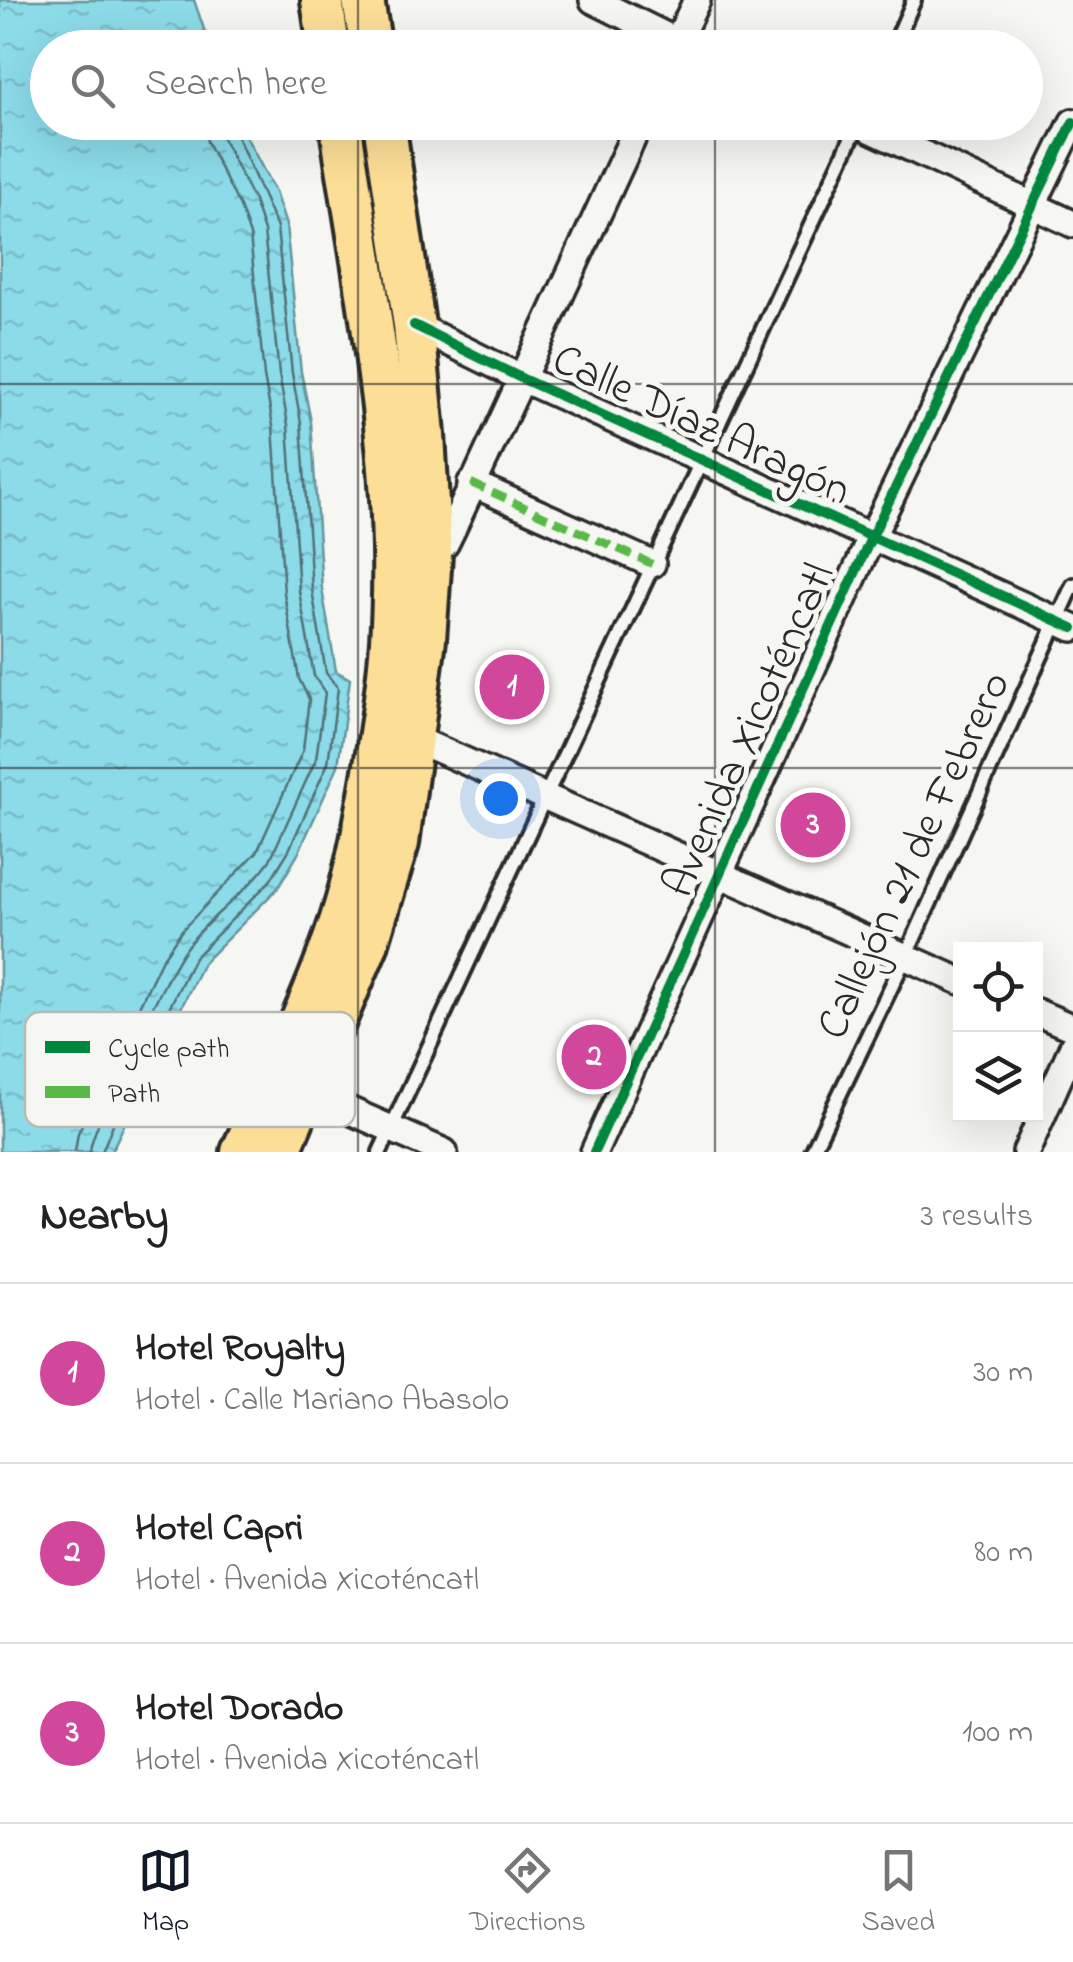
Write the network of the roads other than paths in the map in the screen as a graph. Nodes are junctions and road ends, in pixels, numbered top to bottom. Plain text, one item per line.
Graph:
1 (322, 0) edge
2 (363, 0) edge
3 (593, 0) edge
4 (696, 0) edge
5 (914, 0) edge
6 (326, 30) edge
7 (368, 30) edge
8 (650, 30) edge
9 (686, 30) edge
10 (901, 30) edge
11 (1073, 122) edge
12 (343, 140) edge
13 (387, 140) edge
14 (632, 140) edge
15 (849, 140) edge
16 (893, 140) edge
17 (1034, 206) junction
18 (1073, 224) edge
19 (414, 325) junction
20 (523, 378) junction
21 (700, 458) junction
22 (471, 483) junction
23 (871, 538) junction
24 (411, 557) junction
25 (652, 564) junction
26 (1073, 585) edge
27 (1065, 625) edge
28 (414, 738) junction
29 (547, 798) junction
30 (719, 872) junction
31 (905, 958) junction
32 (953, 978) edge
33 (303, 1012) edge
34 (339, 1012) edge
35 (1043, 1015) edge
36 (1073, 1028) edge
37 (1073, 1046) edge
38 (355, 1112) edge
39 (253, 1127) edge
40 (291, 1127) edge
41 (392, 1128) junction
42 (242, 1152) edge
43 (279, 1152) edge
44 (380, 1152) edge
45 (444, 1152) edge
46 (594, 1152) edge
47 (812, 1152) edge
48 (1026, 1152) edge

1 - 6 main road
2 - 7 main road
3 - 8 street
4 - 9 street
5 - 10 lane
11 - 17 street, Avenida Xicoténcatl
12 - 24 main road
13 - 19 main road
14 - 20 street
15 - 21 lane
16 - 17 street
17 - 18 street
17 - 23 street, Avenida Xicoténcatl
19 - 20 street, Calle Díaz Aragón
19 - 24 main road
20 - 21 street, Calle Díaz Aragón
20 - 22 street
21 - 23 street, Calle Díaz Aragón
21 - 25 lane
22 - 24 street
22 - 25 street
23 - 27 street, Calle Díaz Aragón
23 - 30 street, Avenida Xicoténcatl
24 - 28 main road
24 - 33 main road
25 - 29 lane
26 - 27 lane, Callejón 21 de Febrero
27 - 31 lane, Callejón 21 de Febrero
28 - 29 street
28 - 34 main road
29 - 30 street
29 - 41 lane
30 - 31 street
30 - 46 street, Avenida Xicoténcatl
31 - 32 street
31 - 47 lane, Callejón 21 de Febrero
35 - 36 street
37 - 48 street
38 - 41 street
39 - 42 main road
40 - 43 main road
41 - 44 lane
41 - 45 street

